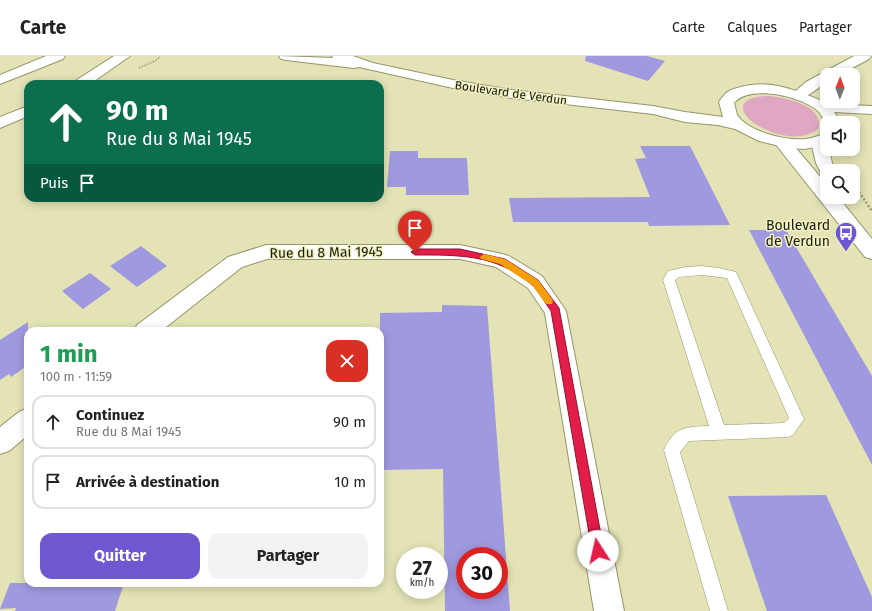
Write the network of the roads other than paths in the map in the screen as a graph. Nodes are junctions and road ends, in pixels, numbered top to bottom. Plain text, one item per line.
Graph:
1 (58, 56) edge
2 (123, 56) edge
3 (286, 56) edge
4 (339, 56) edge
5 (864, 56) edge
6 (30, 61) edge
7 (0, 66) edge
8 (370, 66) junction
9 (842, 68) edge
10 (0, 80) edge
11 (86, 80) edge
12 (820, 80) edge
13 (0, 84) edge
14 (798, 95) junction
15 (815, 103) junction
16 (726, 106) junction
17 (654, 110) junction
18 (872, 110) edge
19 (24, 112) edge
20 (830, 116) edge
21 (0, 123) edge
22 (741, 126) junction
23 (820, 141) edge
24 (782, 143) junction
25 (820, 187) edge
26 (835, 204) edge
27 (845, 204) edge
28 (861, 236) junction
29 (872, 252) edge
30 (150, 327) edge
31 (24, 423) edge
32 (718, 433) junction
33 (0, 442) edge
34 (609, 611) edge
35 (718, 611) edge

1 - 6 main road
2 - 11 main road
3 - 8 main road, Boulevard de Verdun
4 - 8 main road, Boulevard de Verdun
5 - 9 main road
6 - 7 main road
6 - 10 main road
6 - 13 main road
8 - 17 main road, Boulevard de Verdun
12 - 14 main road
14 - 15 main road
14 - 16 main road
15 - 18 main road
15 - 20 main road
16 - 17 main road, Boulevard de Verdun
16 - 22 main road
17 - 22 main road, Boulevard de Verdun
19 - 21 main road
22 - 24 main road
23 - 24 main road
24 - 25 main road
26 - 28 main road
27 - 28 main road
28 - 29 main road
30 - 34 main road, Rue du 8 Mai 1945
31 - 33 main road
32 - 32 lane
32 - 35 lane

